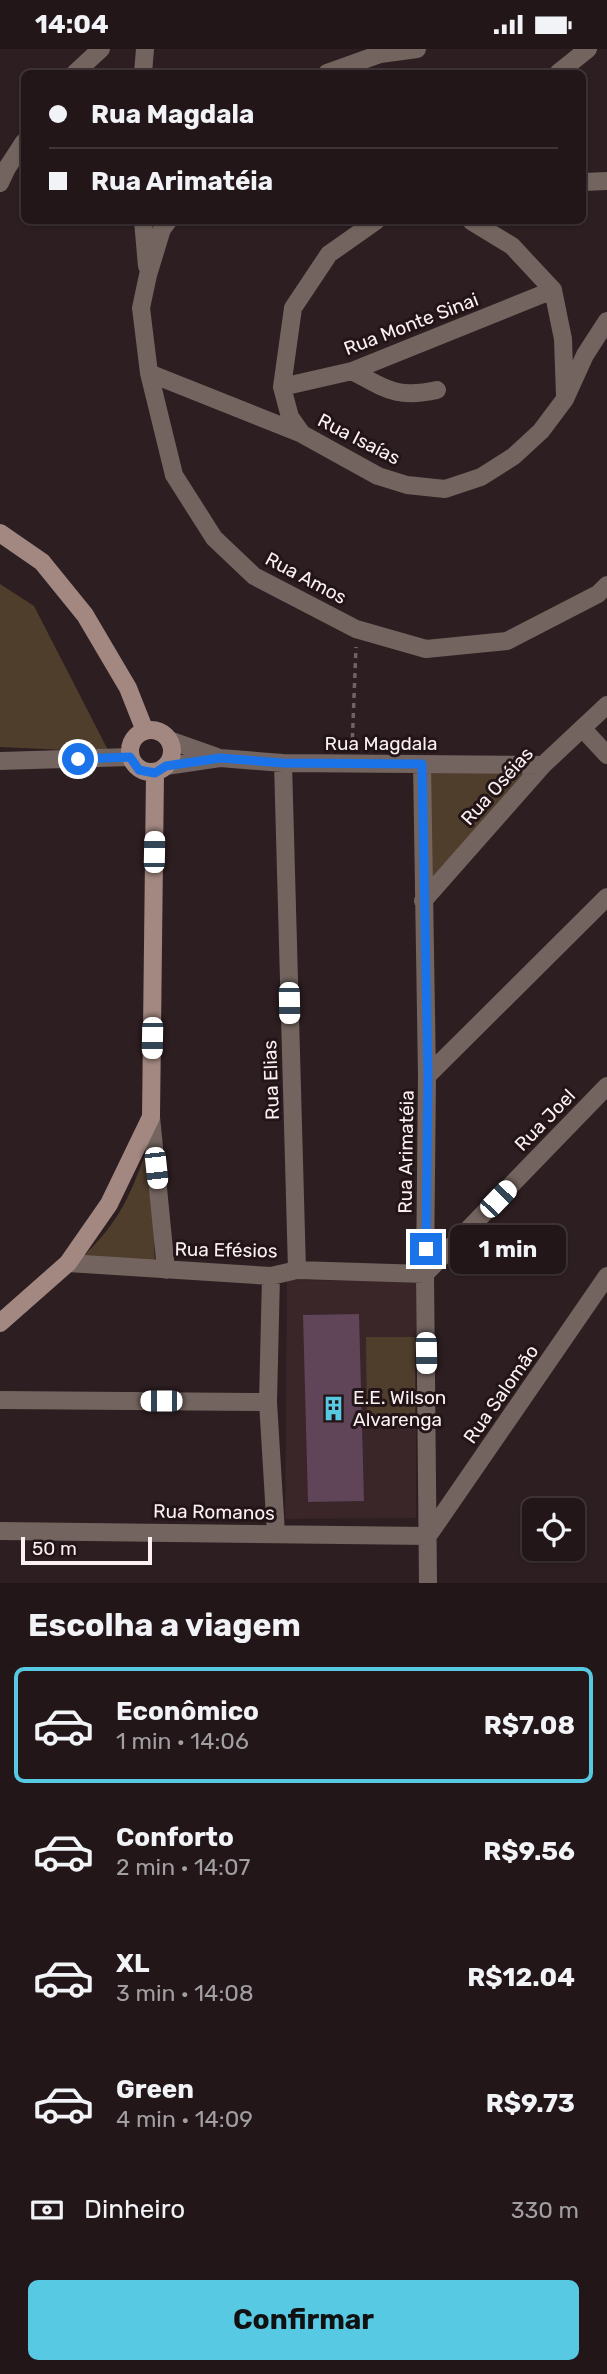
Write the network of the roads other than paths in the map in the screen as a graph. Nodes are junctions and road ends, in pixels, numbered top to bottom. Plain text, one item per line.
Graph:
1 (101, 49) edge
2 (145, 49) edge
3 (417, 49) edge
4 (588, 49) edge
5 (78, 70) edge
6 (143, 70) edge
7 (335, 70) edge
8 (562, 70) edge
9 (21, 147) edge
10 (607, 181) edge
11 (586, 182) edge
12 (0, 183) edge
13 (143, 224) edge
14 (166, 224) edge
15 (372, 224) edge
16 (476, 224) edge
17 (148, 275) junction
18 (554, 290) junction
19 (607, 321) edge
20 (352, 371) junction
21 (149, 373) junction
22 (282, 387) junction
23 (437, 390) dead end
24 (565, 399) junction
25 (302, 434) junction
26 (0, 533) edge
27 (607, 585) edge
28 (607, 705) edge
29 (583, 729) junction
30 (145, 731) junction
31 (169, 740) junction
32 (607, 755) edge
33 (130, 757) junction
34 (220, 758) junction
35 (0, 761) edge
36 (283, 763) junction
37 (422, 764) junction
38 (543, 765) junction
39 (161, 769) junction
40 (607, 897) edge
41 (423, 901) junction
42 (428, 1076) junction
43 (607, 1086) edge
44 (151, 1117) junction
45 (68, 1263) junction
46 (166, 1270) junction
47 (297, 1270) junction
48 (425, 1274) junction
49 (271, 1276) junction
50 (605, 1283) edge
51 (0, 1323) edge
52 (0, 1400) edge
53 (268, 1402) junction
54 (0, 1531) edge
55 (276, 1534) junction
56 (428, 1536) junction
57 (428, 1583) edge

1 - 5 street
2 - 6 street
3 - 7 street
4 - 8 street
9 - 12 street
10 - 11 street
13 - 17 street, Rua Amos
14 - 17 street, Rua Amos
15 - 22 street
16 - 18 street
17 - 21 street, Rua Amos
18 - 20 street, Rua Monte Sinai
18 - 24 street
19 - 24 street, Rua Isaías
20 - 22 street, Rua Monte Sinai
20 - 23 street
21 - 25 street, Rua Isaías
21 - 27 street, Rua Amos
22 - 25 street
24 - 25 street, Rua Isaías
26 - 30 main road
28 - 29 street, Rua Oséias
29 - 32 street
29 - 38 street, Rua Oséias
30 - 31 main road
30 - 33 main road
31 - 34 street, Rua Magdala
31 - 39 main road
33 - 35 street
33 - 39 main road
34 - 36 street, Rua Magdala
34 - 39 street, Rua Magdala
36 - 37 street, Rua Magdala
36 - 47 street, Rua Elias
37 - 38 street, Rua Magdala
37 - 41 street, Rua Arimatéia
38 - 41 street, Rua Oséias
39 - 44 main road
40 - 42 street
41 - 42 street, Rua Arimatéia
42 - 48 street, Rua Arimatéia
43 - 48 street, Rua Joel
44 - 45 main road
44 - 46 street
45 - 46 street, Rua Efésios
45 - 51 main road
46 - 49 street, Rua Efésios
47 - 48 street, Rua Efésios
47 - 49 street, Rua Efésios
48 - 56 street, Rua Arimatéia
49 - 53 street
50 - 56 street, Rua Salomão
52 - 53 street
53 - 55 street
54 - 55 street, Rua Romanos
55 - 56 street, Rua Romanos
56 - 57 street, Rua Arimatéia

